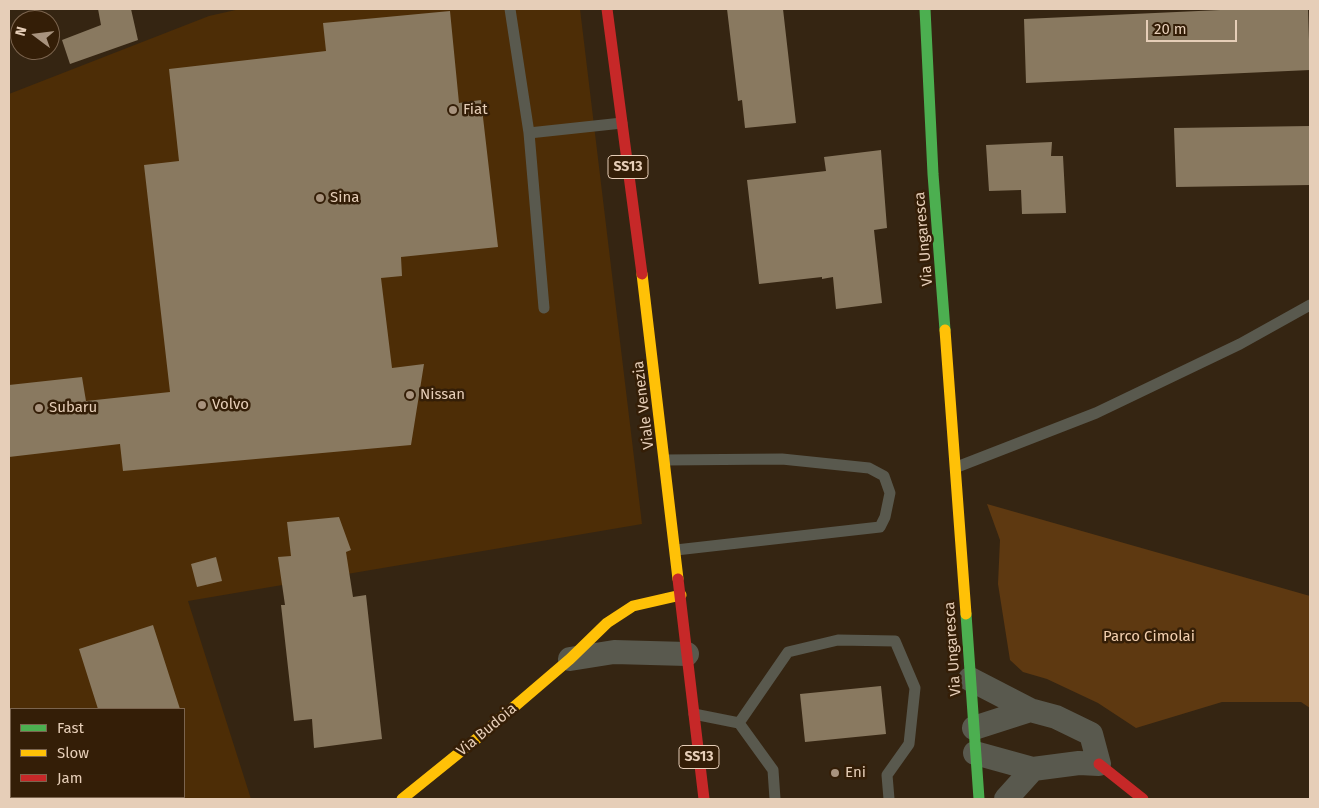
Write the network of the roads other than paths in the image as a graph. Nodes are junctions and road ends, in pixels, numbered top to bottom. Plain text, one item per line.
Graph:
1 (510, 9) edge
2 (606, 9) edge
3 (924, 9) edge
4 (622, 123) junction
5 (529, 133) junction
6 (1310, 305) edge
7 (544, 308) dead end
8 (665, 460) junction
9 (957, 467) junction
10 (676, 550) junction
11 (680, 595) junction
12 (687, 654) junction
13 (570, 659) junction
14 (970, 678) junction
15 (1030, 710) junction
16 (694, 714) junction
17 (739, 723) junction
18 (974, 728) junction
19 (975, 753) junction
20 (1100, 764) junction
21 (1033, 769) junction
22 (402, 799) edge
23 (704, 799) edge
24 (775, 799) edge
25 (889, 799) edge
26 (979, 799) edge
27 (1006, 799) edge
28 (1144, 799) edge

1 - 5 lane
2 - 4 street, Viale Venezia / SS13
3 - 9 street, Via Ungaresca
4 - 5 lane
4 - 8 street, Viale Venezia / SS13
5 - 7 lane
6 - 9 lane
8 - 10 street, Viale Venezia / SS13
8 - 10 lane
9 - 14 street, Via Ungaresca
10 - 11 street, Viale Venezia / SS13
11 - 12 street, Viale Venezia / SS13
11 - 13 street, Via Budoia
12 - 13 street
12 - 16 street, Viale Venezia / SS13
13 - 22 street, Via Budoia
14 - 15 street
14 - 18 street, Via Ungaresca
15 - 18 street
15 - 20 street
16 - 17 lane
16 - 23 street, Viale Venezia / SS13
17 - 24 lane
17 - 25 lane
18 - 19 street, Via Ungaresca
19 - 21 street
19 - 26 street, Via Ungaresca
20 - 21 street
20 - 28 street
21 - 27 street

